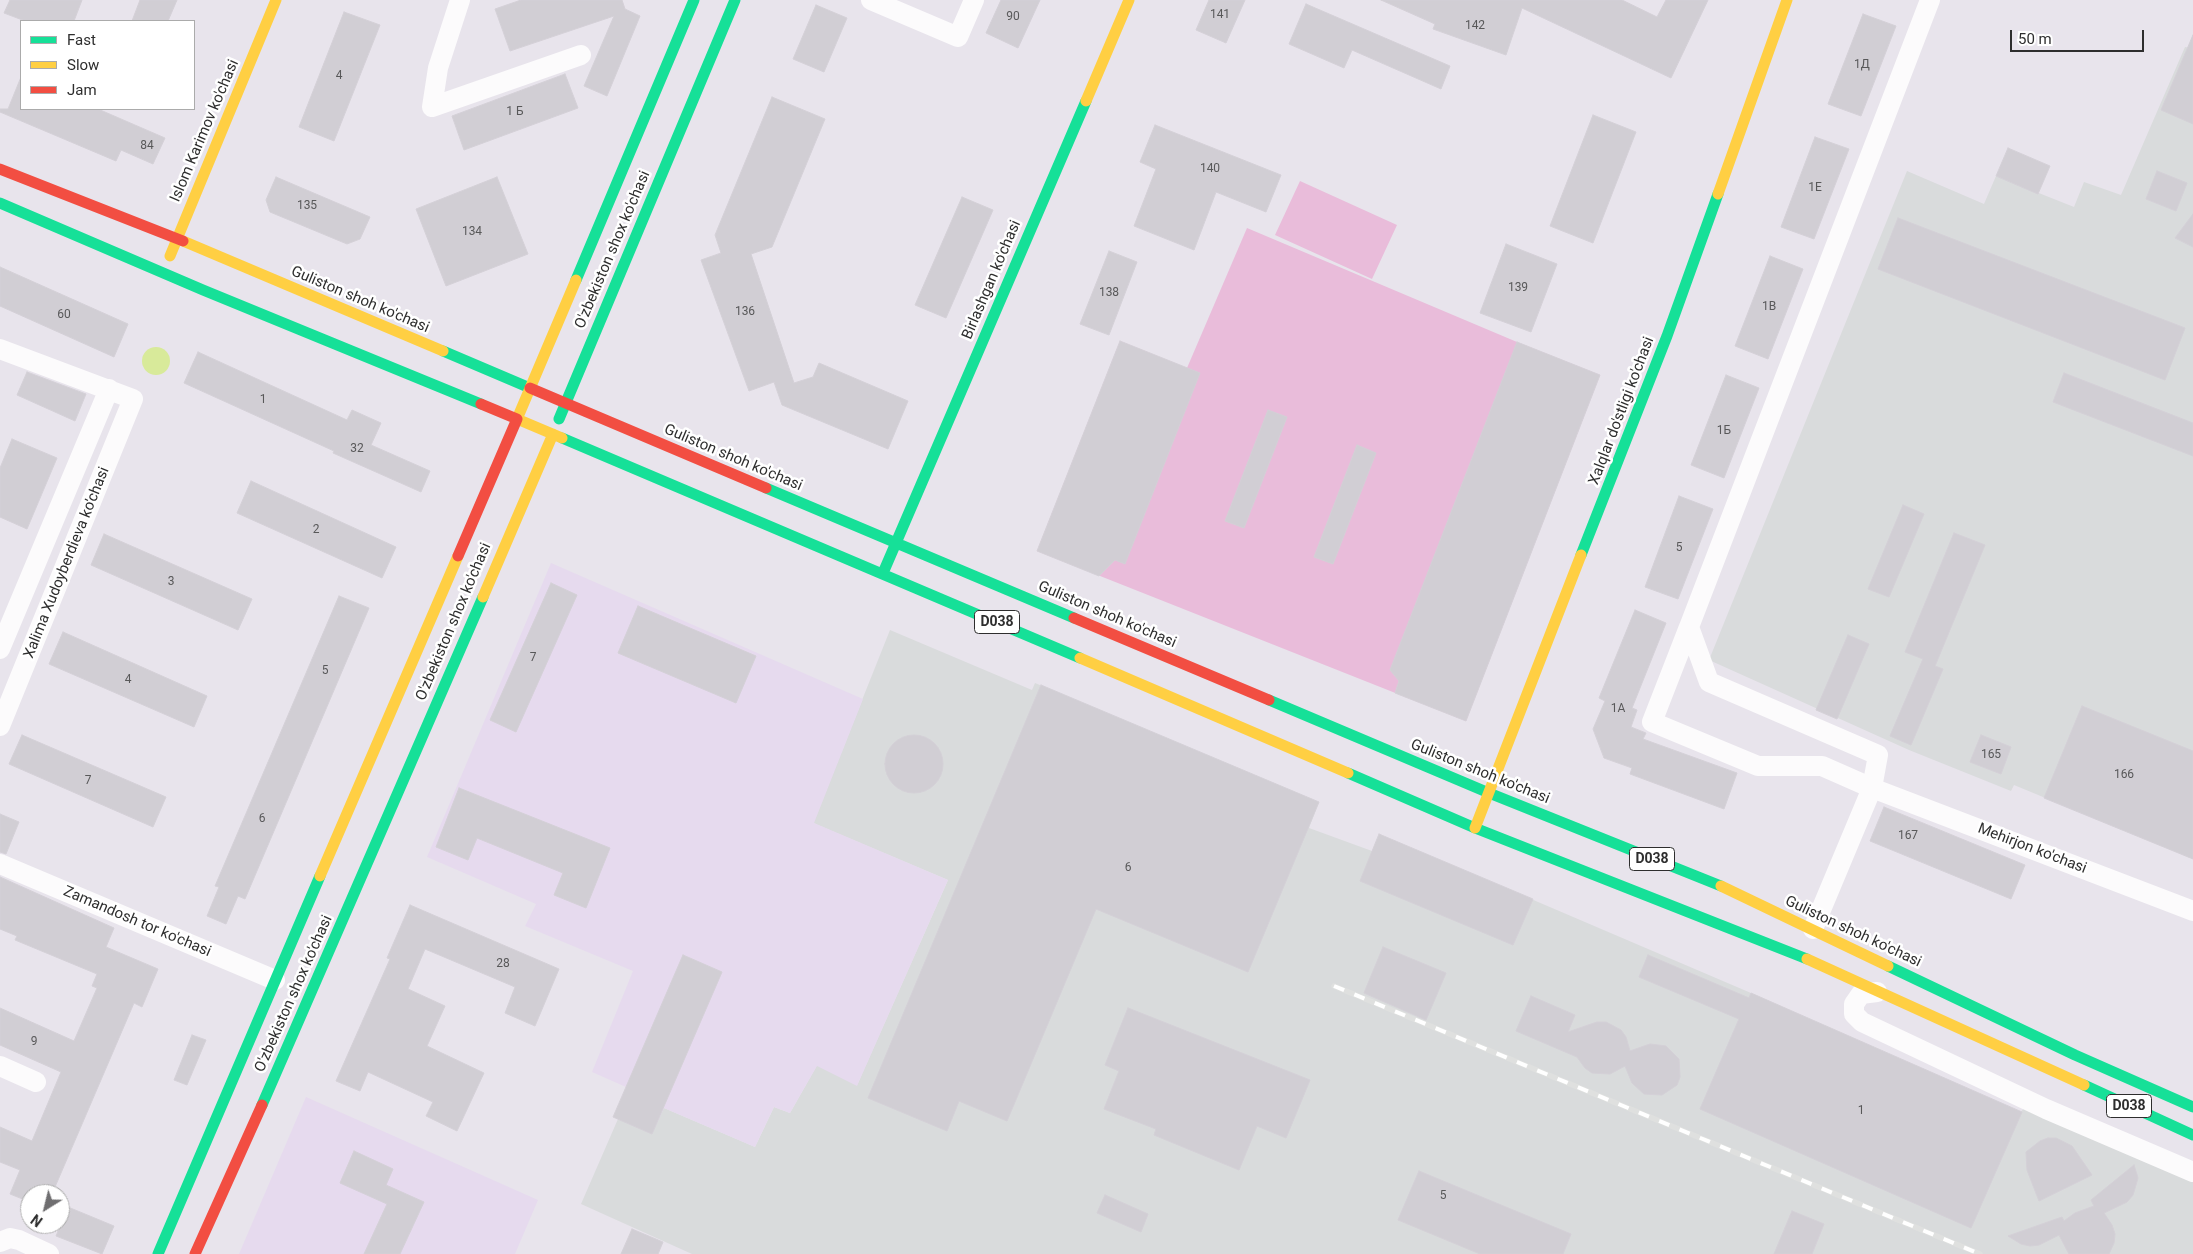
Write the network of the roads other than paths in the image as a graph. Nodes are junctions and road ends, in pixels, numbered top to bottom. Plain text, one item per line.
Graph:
1 (276, 0) edge
2 (460, 0) edge
3 (694, 0) edge
4 (736, 0) edge
5 (871, 0) edge
6 (974, 0) edge
7 (1129, 0) edge
8 (1787, 0) edge
9 (1930, 0) edge
10 (581, 55) dead end
11 (0, 169) edge
12 (0, 204) edge
13 (177, 239) junction
14 (162, 273) junction
15 (0, 349) edge
16 (530, 388) junction
17 (109, 389) junction
18 (566, 403) junction
19 (517, 419) junction
20 (553, 434) junction
21 (895, 542) junction
22 (883, 573) junction
23 (1689, 627) junction
24 (0, 649) edge
25 (0, 726) edge
26 (1872, 788) junction
27 (1489, 794) junction
28 (1475, 828) junction
29 (0, 864) edge
30 (2193, 911) edge
31 (1813, 929) junction
32 (275, 980) junction
33 (1877, 992) junction
34 (0, 1066) edge
35 (36, 1082) dead end
36 (2193, 1107) edge
37 (2193, 1135) edge
38 (2193, 1172) edge
39 (0, 1242) edge
40 (49, 1254) edge
41 (158, 1254) edge
42 (195, 1254) edge

1 - 13 main road, Islom Karimov ko'chasi
2 - 10 street
3 - 16 main road, O'zbekiston shox ko'chasi
4 - 18 main road, O'zbekiston shox ko'chasi
5 - 6 street
7 - 21 main road, Birlashgan ko'chasi
8 - 27 main road, Xalqlar do'stligi ko'chasi
9 - 23 street
11 - 13 main road, Guliston shoh ko'chasi
12 - 14 main road
13 - 14 main road, Islom Karimov ko'chasi
13 - 16 main road, Guliston shoh ko'chasi
14 - 19 main road
15 - 17 street
16 - 18 main road, Guliston shoh ko'chasi / D038
16 - 19 main road, O'zbekiston shox ko'chasi
17 - 24 street, Xalima Xudoyberdieva ko'chasi
17 - 25 street, Xalima Xudoyberdieva ko'chasi
18 - 20 main road, O'zbekiston shox ko'chasi
18 - 21 main road, Guliston shoh ko'chasi / D038
19 - 20 main road, D038
19 - 32 main road, O'zbekiston shox ko'chasi
20 - 22 main road, D038
20 - 42 main road, O'zbekiston shox ko'chasi
21 - 22 main road, Birlashgan ko'chasi
21 - 27 main road, Guliston shoh ko'chasi / D038
22 - 28 main road, D038
23 - 26 street
23 - 26 street, Mehirjon ko'chasi
26 - 30 street, Mehirjon ko'chasi
26 - 31 street
27 - 28 main road, Xalqlar do'stligi ko'chasi
27 - 31 main road, Guliston shoh ko'chasi / D038
28 - 33 main road, D038
29 - 32 street, Zamandosh tor ko'chasi
31 - 36 main road, Guliston shoh ko'chasi / D038
32 - 41 main road, O'zbekiston shox ko'chasi
33 - 37 main road, D038
33 - 38 street
34 - 35 street
39 - 40 street

